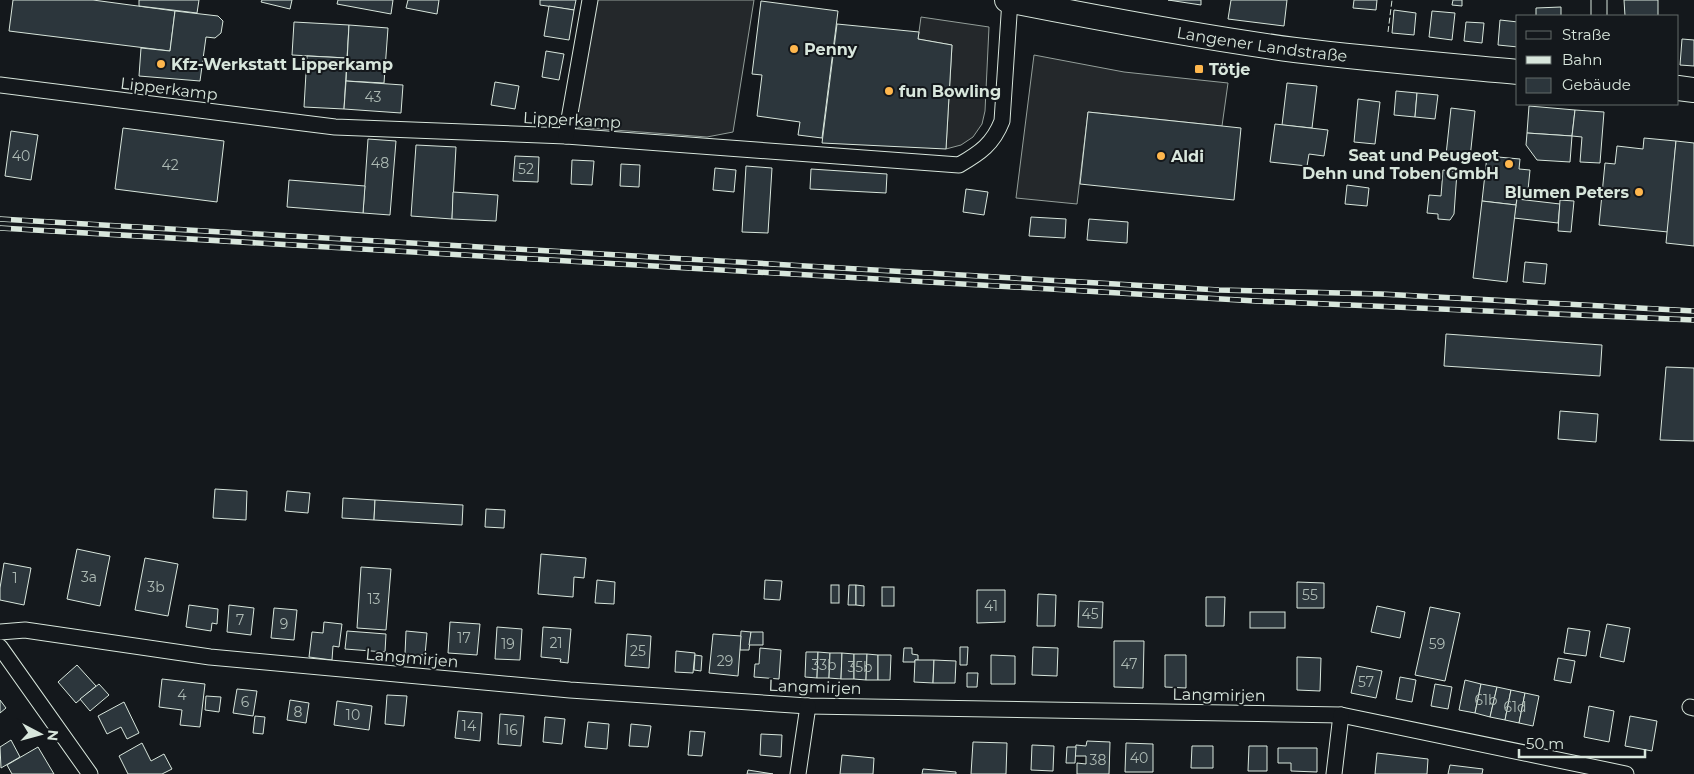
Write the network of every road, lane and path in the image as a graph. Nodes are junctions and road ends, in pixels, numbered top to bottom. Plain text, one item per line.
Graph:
1 (590, 0) edge
2 (1009, 0) edge
3 (1598, 0) edge
4 (1599, 15) edge
5 (1516, 72) edge
6 (0, 85) edge
7 (1679, 88) edge
8 (1694, 90) edge
9 (566, 136) junction
10 (0, 632) edge
11 (0, 647) edge
12 (808, 706) junction
13 (1341, 715) junction
14 (90, 774) edge
15 (798, 774) edge
16 (1334, 774) edge
17 (1626, 774) edge

1 - 9 street
2 - 5 main road, Langener Landstraße
2 - 9 street, Lipperkamp
3 - 4 street
6 - 9 street, Lipperkamp
7 - 8 main road
10 - 12 street, Langmirjen
11 - 14 street
12 - 13 street, Langmirjen
12 - 15 street
13 - 16 street
13 - 17 street, Langmirjen

